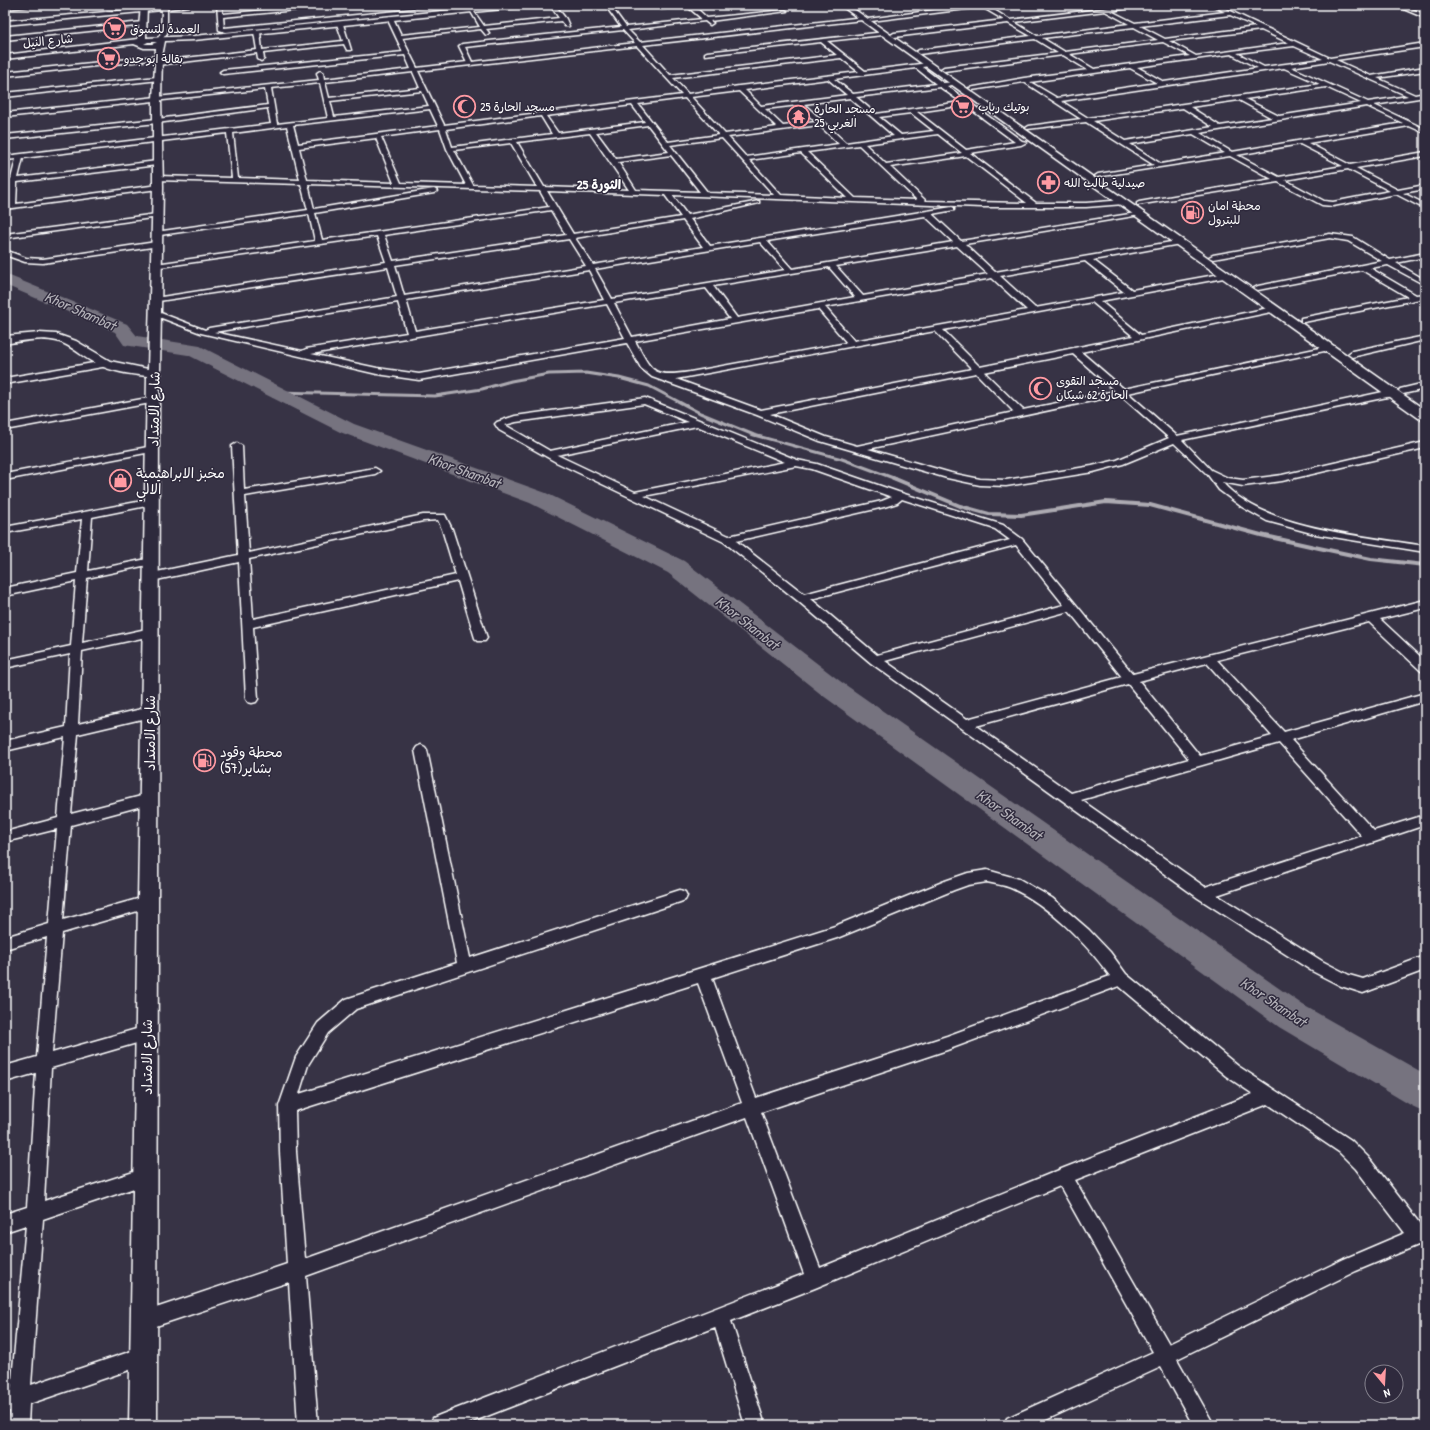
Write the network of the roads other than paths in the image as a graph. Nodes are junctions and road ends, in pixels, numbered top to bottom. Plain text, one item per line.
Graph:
1 (41, 5) edge
2 (195, 5) edge
3 (219, 5) edge
4 (337, 5) edge
5 (522, 5) edge
6 (552, 5) edge
7 (607, 5) edge
8 (690, 5) edge
9 (778, 5) edge
10 (843, 5) edge
11 (852, 5) edge
12 (983, 5) edge
13 (1145, 5) edge
14 (1214, 5) edge
15 (1411, 5) edge
16 (15, 6) edge
17 (165, 6) edge
18 (1397, 6) edge
19 (144, 7) edge
20 (301, 7) edge
21 (659, 7) edge
22 (5, 8) edge
23 (472, 8) edge
24 (1106, 10) junction
25 (785, 11) junction
26 (666, 13) dead end
27 (1231, 13) junction
28 (390, 15) junction
29 (791, 15) dead end
30 (221, 16) junction
31 (1425, 16) edge
32 (671, 18) dead end
33 (866, 18) junction
34 (563, 19) junction
35 (706, 19) junction
36 (797, 20) dead end
37 (1008, 21) junction
38 (677, 23) junction
39 (340, 24) junction
40 (305, 25) junction
41 (803, 25) junction
42 (1135, 25) junction
43 (143, 27) junction
44 (482, 28) junction
45 (1261, 28) junction
46 (625, 29) junction
47 (769, 29) junction
48 (7, 30) edge
49 (257, 32) junction
50 (883, 33) junction
51 (575, 34) junction
52 (723, 34) junction
53 (775, 34) dead end
54 (894, 35) junction
55 (398, 37) junction
56 (542, 37) junction
57 (1035, 37) junction
58 (690, 38) junction
59 (781, 39) dead end
60 (822, 40) junction
61 (1163, 40) junction
62 (160, 41) junction
63 (346, 42) junction
64 (492, 43) junction
65 (546, 43) dead end
66 (695, 43) dead end
67 (142, 44) junction
68 (787, 44) junction
69 (1295, 44) junction
70 (639, 45) junction
71 (1425, 45) edge
72 (550, 48) dead end
73 (701, 49) dead end
74 (259, 52) junction
75 (918, 52) junction
76 (1231, 52) junction
77 (406, 53) junction
78 (554, 54) junction
79 (707, 54) junction
80 (1064, 54) junction
81 (801, 56) junction
82 (842, 56) junction
83 (5, 57) edge
84 (1195, 57) junction
85 (353, 58) junction
86 (158, 59) junction
87 (712, 59) dead end
88 (1332, 59) junction
89 (317, 63) junction
90 (470, 63) junction
91 (222, 64) junction
92 (718, 64) dead end
93 (928, 65) junction
94 (758, 66) junction
95 (916, 66) junction
96 (1131, 66) junction
97 (1286, 66) junction
98 (262, 68) junction
99 (944, 69) junction
100 (1263, 69) junction
101 (1425, 69) edge
102 (414, 70) junction
103 (723, 70) junction
104 (762, 70) dead end
105 (1093, 71) junction
106 (863, 73) junction
107 (5, 74) edge
108 (669, 77) junction
109 (829, 77) junction
110 (1373, 77) junction
111 (224, 78) dead end
112 (157, 79) junction
113 (321, 80) junction
114 (1024, 80) junction
115 (955, 83) junction
116 (1163, 84) junction
117 (1328, 84) junction
118 (225, 85) dead end
119 (941, 85) junction
120 (268, 86) junction
121 (739, 88) junction
122 (972, 88) junction
123 (423, 89) junction
124 (226, 92) junction
125 (686, 95) junction
126 (1425, 95) edge
127 (5, 96) edge
128 (852, 96) junction
129 (1238, 97) junction
130 (1415, 97) junction
131 (157, 99) junction
132 (326, 100) junction
133 (1056, 100) junction
134 (633, 102) junction
135 (1425, 102) edge
136 (799, 103) junction
137 (966, 103) junction
138 (1367, 104) junction
139 (1183, 105) junction
140 (271, 106) junction
141 (432, 107) junction
142 (760, 108) junction
143 (912, 111) junction
144 (542, 114) junction
145 (5, 115) edge
146 (875, 116) junction
147 (1277, 118) junction
148 (1085, 119) junction
149 (331, 120) junction
150 (157, 121) junction
151 (649, 123) junction
152 (820, 123) junction
153 (1410, 124) junction
154 (290, 125) junction
155 (274, 127) junction
156 (442, 127) junction
157 (1218, 127) junction
158 (781, 128) junction
159 (1029, 128) junction
160 (592, 131) junction
161 (1193, 131) junction
162 (1425, 131) edge
163 (230, 132) junction
164 (939, 132) junction
165 (556, 135) junction
166 (378, 136) junction
167 (724, 136) junction
168 (5, 137) edge
169 (899, 137) junction
170 (157, 141) junction
171 (513, 141) junction
172 (1037, 141) junction
173 (1301, 142) junction
174 (860, 143) junction
175 (1021, 143) junction
176 (1123, 143) junction
177 (666, 144) junction
178 (844, 145) junction
179 (296, 146) junction
180 (450, 149) junction
181 (802, 151) junction
182 (672, 153) junction
183 (966, 153) junction
184 (1229, 154) junction
185 (1425, 154) edge
186 (20, 157) junction
187 (5, 158) edge
188 (745, 159) junction
189 (614, 161) junction
190 (157, 163) junction
191 (1159, 165) junction
192 (884, 166) junction
193 (1350, 168) junction
194 (1098, 176) junction
195 (1277, 179) junction
196 (235, 180) junction
197 (14, 181) junction
198 (5, 182) edge
199 (158, 183) junction
200 (303, 183) junction
201 (398, 185) junction
202 (1425, 187) edge
203 (455, 188) junction
204 (471, 188) junction
205 (542, 189) junction
206 (634, 192) junction
207 (1396, 192) junction
208 (667, 193) junction
209 (706, 195) junction
210 (780, 198) junction
211 (853, 200) junction
212 (1124, 202) junction
213 (924, 203) junction
214 (982, 205) junction
215 (1034, 205) junction
216 (8, 206) edge
217 (1425, 207) edge
218 (553, 208) junction
219 (1140, 209) junction
220 (311, 212) junction
221 (926, 213) junction
222 (157, 216) junction
223 (685, 218) junction
224 (380, 233) junction
225 (156, 234) junction
226 (5, 236) edge
227 (572, 236) junction
228 (762, 240) junction
229 (318, 242) junction
230 (1180, 242) junction
231 (958, 243) junction
232 (156, 244) junction
233 (708, 249) junction
234 (5, 252) edge
235 (1425, 255) edge
236 (1213, 257) junction
237 (1088, 259) junction
238 (1391, 262) junction
239 (391, 265) junction
240 (831, 265) junction
241 (156, 266) junction
242 (591, 268) junction
243 (1365, 268) junction
244 (791, 272) junction
245 (1226, 275) junction
246 (994, 276) junction
247 (1425, 283) edge
248 (708, 286) junction
249 (1258, 288) junction
250 (1131, 293) junction
251 (1425, 296) edge
252 (400, 298) junction
253 (1415, 298) junction
254 (861, 299) junction
255 (155, 300) junction
256 (1094, 300) junction
257 (610, 303) junction
258 (820, 306) junction
259 (1274, 309) junction
260 (1033, 311) junction
261 (155, 315) junction
262 (1304, 320) junction
263 (735, 322) junction
264 (936, 328) junction
265 (202, 331) junction
266 (412, 335) junction
267 (1139, 336) junction
268 (1425, 338) edge
269 (5, 340) edge
270 (630, 340) junction
271 (852, 344) junction
272 (1329, 348) junction
273 (1075, 351) junction
274 (299, 353) junction
275 (1352, 354) junction
276 (105, 364) junction
277 (976, 369) junction
278 (155, 371) junction
279 (659, 377) junction
280 (5, 381) edge
281 (1425, 386) edge
282 (1404, 391) junction
283 (1124, 393) junction
284 (1392, 393) junction
285 (154, 400) junction
286 (1425, 406) edge
287 (760, 413) junction
288 (1020, 413) junction
289 (1425, 416) edge
290 (698, 424) junction
291 (5, 427) edge
292 (1175, 439) junction
293 (1425, 445) edge
294 (237, 446) dead end
295 (857, 448) junction
296 (153, 449) junction
297 (549, 454) junction
298 (796, 463) junction
299 (375, 471) dead end
300 (1208, 472) junction
301 (5, 476) edge
302 (239, 494) junction
303 (895, 494) junction
304 (635, 495) junction
305 (153, 502) junction
306 (87, 514) junction
307 (5, 530) edge
308 (728, 540) junction
309 (1018, 541) junction
310 (1425, 549) edge
311 (243, 558) junction
312 (152, 569) junction
313 (81, 576) junction
314 (461, 577) junction
315 (5, 592) edge
316 (802, 598) junction
317 (1425, 604) edge
318 (1072, 606) junction
319 (1371, 617) junction
320 (248, 624) junction
321 (151, 632) junction
322 (481, 638) dead end
323 (76, 649) junction
324 (1209, 658) junction
325 (875, 660) junction
326 (5, 664) edge
327 (1425, 668) edge
328 (1130, 679) junction
329 (1425, 697) edge
330 (252, 698) dead end
331 (150, 712) junction
332 (966, 724) junction
333 (72, 730) junction
334 (1282, 738) junction
335 (5, 746) edge
336 (421, 750) dead end
337 (1198, 762) junction
338 (1070, 798) junction
339 (150, 799) junction
340 (1425, 820) edge
341 (64, 821) junction
342 (5, 837) edge
343 (1371, 837) junction
344 (1202, 894) junction
345 (680, 896) dead end
346 (148, 902) junction
347 (56, 928) junction
348 (5, 943) edge
349 (1425, 963) edge
350 (464, 967) junction
351 (703, 975) junction
352 (1121, 979) junction
353 (147, 1033) junction
354 (44, 1062) junction
355 (5, 1074) edge
356 (1270, 1096) junction
357 (287, 1106) junction
358 (752, 1107) junction
359 (146, 1176) junction
360 (1064, 1176) junction
361 (35, 1214) junction
362 (5, 1223) edge
363 (1422, 1236) edge
364 (297, 1270) junction
365 (815, 1279) junction
366 (720, 1316) junction
367 (144, 1321) junction
368 (1166, 1355) junction
369 (144, 1356) junction
370 (12, 1400) edge
371 (18, 1425) edge
372 (143, 1425) edge
373 (308, 1425) edge
374 (440, 1425) edge
375 (755, 1425) edge
376 (1014, 1425) edge
377 (1204, 1425) edge

1 - 16 street
2 - 17 street
3 - 30 street
4 - 20 street
5 - 23 main road, شارع النيل
6 - 34 street
7 - 46 street
8 - 21 street
8 - 35 street
9 - 25 street
10 - 33 main road
11 - 33 main road
12 - 33 street
12 - 37 street
13 - 24 street
14 - 27 street
15 - 18 street
16 - 22 street
16 - 48 street
17 - 19 street
17 - 62 street
18 - 31 street
19 - 43 main road
19 - 48 street
20 - 30 street
20 - 40 street
21 - 26 street
23 - 28 main road, شارع النيل
23 - 44 street
24 - 37 street
24 - 42 street
25 - 29 street
25 - 35 street
27 - 42 street
27 - 45 street
28 - 39 main road, شارع النيل
28 - 40 street
28 - 55 street
30 - 40 street
32 - 38 street
33 - 41 street
33 - 50 main road
33 - 54 main road
34 - 44 street
34 - 51 street
35 - 38 street
35 - 52 street
36 - 41 street
37 - 54 street
37 - 57 street
38 - 46 street
39 - 40 main road, شارع النيل
39 - 63 street
40 - 49 main road, شارع النيل
41 - 47 street
42 - 57 street
42 - 61 street
43 - 48 street
43 - 62 main road
43 - 67 main road
44 - 55 street
44 - 64 street
45 - 61 street
45 - 69 street
46 - 51 street
46 - 70 street
47 - 52 street
47 - 53 street
49 - 62 main road, شارع النيل
49 - 74 street
50 - 60 street
50 - 93 main road
51 - 56 street
52 - 58 street
54 - 75 main road
55 - 77 street
56 - 64 street
56 - 65 street
57 - 75 street
57 - 80 street
58 - 66 street
58 - 70 street
59 - 68 street
60 - 68 street
60 - 82 street
61 - 80 street
61 - 84 street
62 - 67 main road, شارع النيل
62 - 86 main road, شارع الامتداد
63 - 74 street
63 - 85 street
64 - 90 street
67 - 83 main road, شارع النيل
67 - 86 main road
68 - 79 street
68 - 81 street
69 - 76 street
69 - 88 street
70 - 78 street
70 - 108 street
71 - 88 street
72 - 78 street
73 - 79 street
74 - 91 street
74 - 98 street
75 - 99 main road
76 - 84 street
76 - 100 street
77 - 85 street
77 - 102 street
78 - 90 street
79 - 87 street
80 - 99 street
80 - 105 street
81 - 82 street
81 - 94 street
82 - 106 street
84 - 96 street
85 - 89 street
86 - 91 street
86 - 107 street
86 - 112 main road, شارع الامتداد
88 - 97 street
88 - 110 street
89 - 98 street
89 - 113 street
90 - 102 street
91 - 98 street
91 - 111 street
92 - 103 street
93 - 95 street
93 - 115 main road
94 - 103 street
94 - 104 street
95 - 106 street
95 - 119 street
96 - 105 street
96 - 116 street
97 - 100 street
97 - 117 street
99 - 122 main road
100 - 116 street
101 - 110 street
102 - 113 street
102 - 123 street
103 - 108 street
105 - 114 street
106 - 109 street
108 - 125 street
109 - 121 street
109 - 128 street
110 - 130 street
112 - 127 street
112 - 131 main road, شارع الامتداد
113 - 120 street
113 - 132 street
114 - 122 street
114 - 133 street
115 - 119 street
115 - 172 main road
116 - 133 street
117 - 129 street
117 - 138 street
118 - 124 street
119 - 128 street
119 - 137 street
120 - 124 street
120 - 140 street
121 - 125 street
121 - 142 street
122 - 159 main road
123 - 132 street
123 - 141 street
124 - 131 street
125 - 134 street
125 - 167 street
126 - 130 street
128 - 136 street
128 - 146 street
129 - 139 street
129 - 147 street
130 - 135 street
130 - 138 street
131 - 145 street
131 - 150 main road, شارع الامتداد
132 - 149 street
133 - 148 street
134 - 144 street
134 - 151 street
136 - 142 street
136 - 152 street
137 - 143 street
137 - 175 street
138 - 147 street
138 - 153 street
139 - 148 street
139 - 157 street
140 - 150 street
140 - 155 street
141 - 149 street
141 - 156 street
142 - 158 street
143 - 146 street
143 - 164 street
144 - 156 street
144 - 165 street
146 - 169 street
147 - 157 street
148 - 159 street
148 - 176 street
149 - 154 street
150 - 168 street
150 - 170 main road, شارع الامتداد
151 - 160 street
151 - 177 street
152 - 158 street
152 - 178 street
153 - 162 street
153 - 173 street
154 - 155 street
154 - 179 street
155 - 163 street
156 - 166 street
156 - 180 street
157 - 161 street
158 - 167 street
159 - 194 main road
160 - 165 street
160 - 189 street
161 - 176 street
161 - 184 street
163 - 170 street
163 - 196 street
164 - 169 street
164 - 183 street
165 - 171 street
166 - 179 street
166 - 201 street
167 - 177 street
167 - 188 street
169 - 174 street
170 - 186 street
170 - 190 main road, شارع الامتداد
171 - 180 street
171 - 205 street
172 - 175 street
172 - 212 main road
173 - 184 street
173 - 193 street
174 - 178 street
174 - 192 street
175 - 183 street
176 - 191 street
177 - 182 street
178 - 181 street
179 - 200 street
180 - 204 street
181 - 188 street
181 - 211 street
182 - 189 street
182 - 209 street
183 - 192 street
183 - 215 street
184 - 191 street
184 - 195 street
185 - 193 street
186 - 187 street
186 - 197 street
188 - 210 street
189 - 206 street
190 - 197 street
190 - 199 main road, شارع الامتداد
191 - 194 street
192 - 213 street
193 - 195 street
193 - 207 street
194 - 219 main road
195 - 207 street
195 - 219 street
196 - 199 street
196 - 200 street
197 - 198 street
197 - 216 street
199 - 216 street
199 - 222 main road, شارع الامتداد
200 - 201 street
200 - 220 street
201 - 203 street
202 - 207 street
203 - 204 street
203 - 220 street
204 - 205 street
205 - 206 street
205 - 218 street
206 - 208 street
207 - 217 street
208 - 209 street
208 - 223 street
209 - 210 street
210 - 211 street
210 - 223 street
211 - 213 street
212 - 215 street
212 - 219 main road
213 - 214 street
214 - 215 street
214 - 221 street
218 - 224 street
218 - 227 street
219 - 230 main road
219 - 231 street
219 - 236 main road
220 - 225 street
220 - 229 street
221 - 228 street
221 - 231 street
222 - 225 main road, شارع الامتداد
222 - 226 street
223 - 227 street
223 - 233 street
224 - 229 street
224 - 239 street
225 - 232 main road, شارع الامتداد
227 - 239 street
227 - 242 street
228 - 233 street
228 - 244 street
229 - 241 street
230 - 237 street
230 - 245 main road
231 - 240 street
231 - 246 street
232 - 234 street
232 - 241 main road, شارع الامتداد
233 - 242 street
235 - 238 street
236 - 238 street
236 - 249 main road
237 - 246 street
237 - 250 street
238 - 243 street
238 - 247 street
239 - 252 street
239 - 255 street
240 - 244 street
240 - 254 street
241 - 255 main road, شارع الامتداد
242 - 252 street
242 - 257 street
243 - 249 street
243 - 253 street
244 - 248 street
245 - 250 street
245 - 259 main road
246 - 254 street
246 - 260 street
248 - 257 street
248 - 263 street
249 - 262 main road
250 - 256 street
251 - 253 street
252 - 265 street
252 - 266 street
253 - 262 street
254 - 258 street
255 - 261 main road, شارع الامتداد
256 - 260 street
256 - 267 street
257 - 266 street
257 - 270 street
258 - 263 street
258 - 271 street
259 - 267 street
259 - 272 main road
260 - 264 street
261 - 265 street
261 - 278 main road, شارع الامتداد
262 - 275 main road
263 - 270 street
264 - 271 street
264 - 277 street
265 - 274 street
266 - 274 street
267 - 273 street
268 - 275 street
269 - 276 main road
270 - 274 street
270 - 279 street
271 - 279 street
272 - 283 street
272 - 284 main road
273 - 277 street
273 - 283 street
275 - 282 main road
276 - 278 main road
276 - 280 street
277 - 287 street
277 - 288 street
278 - 285 main road, شارع الامتداد
279 - 287 street
281 - 282 street
282 - 286 main road
283 - 288 street
283 - 292 street
284 - 289 main road
284 - 292 street
285 - 291 street
285 - 296 main road, شارع الامتداد
287 - 295 street
288 - 295 street
290 - 297 street
290 - 297 street
290 - 298 street
292 - 295 street
292 - 300 street
293 - 300 street
294 - 302 street
296 - 301 street
296 - 305 main road, شارع الامتداد
297 - 304 street
298 - 303 street
298 - 304 street
299 - 302 street
300 - 310 street
302 - 311 street
303 - 308 street
303 - 309 street
304 - 308 street
305 - 306 street
305 - 312 main road, شارع الامتداد
306 - 307 street
306 - 313 street
308 - 316 street
309 - 316 street
309 - 318 street
311 - 312 street
311 - 314 street
311 - 320 street
312 - 313 street
312 - 321 main road, شارع الامتداد
313 - 315 street
313 - 323 street
314 - 320 street
314 - 322 street
316 - 325 street
317 - 319 street
318 - 325 street
318 - 328 street
319 - 324 street
319 - 327 street
320 - 330 street
321 - 323 street
321 - 331 main road, شارع الامتداد
323 - 326 street
323 - 333 street
324 - 328 street
324 - 334 street
325 - 332 street
328 - 332 street
328 - 337 street
329 - 334 street
331 - 333 street
331 - 339 main road, شارع الامتداد
332 - 338 street
333 - 335 street
333 - 341 street
334 - 337 street
334 - 343 street
336 - 350 street
337 - 338 street
338 - 344 street
339 - 341 street
339 - 346 main road, شارع الامتداد
340 - 343 street
341 - 342 street
341 - 347 street
343 - 344 street
344 - 349 street
345 - 350 street
346 - 347 street
346 - 353 main road, شارع الامتداد
347 - 348 street
347 - 354 street
350 - 357 street
351 - 352 street
351 - 357 street
351 - 358 street
352 - 356 street
352 - 358 street
353 - 354 street
353 - 359 main road, شارع الامتداد
354 - 355 street
354 - 361 street
356 - 360 street
356 - 363 street
357 - 364 street
358 - 364 street
358 - 365 street
359 - 361 street
359 - 367 main road, شارع الامتداد
360 - 365 street
360 - 368 street
361 - 362 street
361 - 370 street
363 - 368 street
364 - 367 street
364 - 373 street
365 - 366 street
366 - 374 street
366 - 375 street
367 - 369 main road, شارع الامتداد
368 - 376 street
368 - 377 street
369 - 370 street
369 - 372 main road, شارع الامتداد
370 - 371 street

